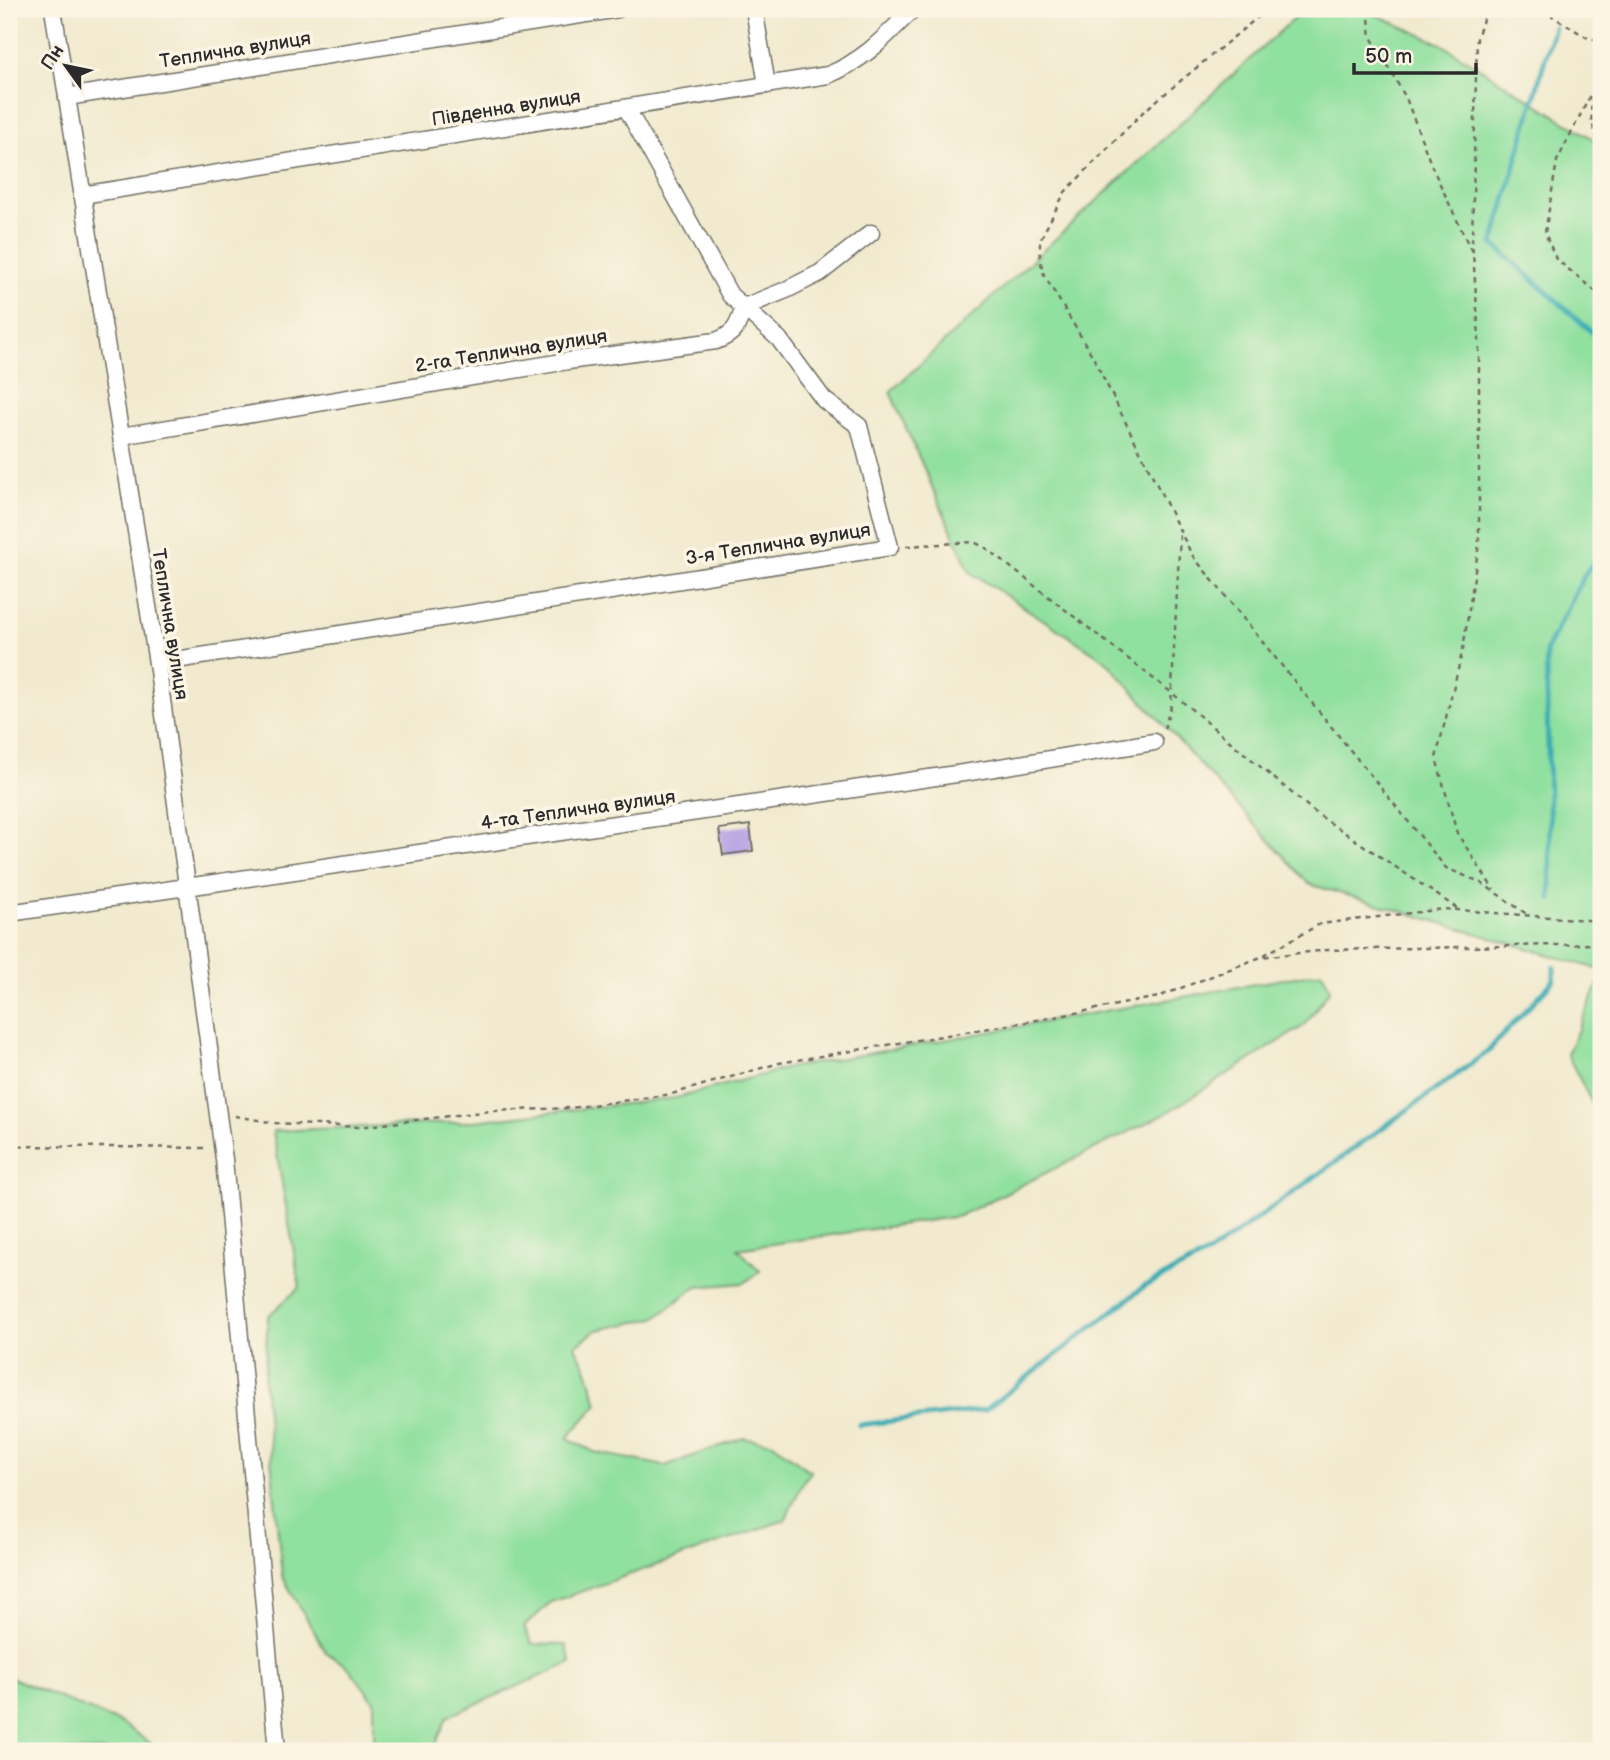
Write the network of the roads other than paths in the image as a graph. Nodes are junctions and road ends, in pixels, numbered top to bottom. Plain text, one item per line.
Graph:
1 (53, 9) edge
2 (618, 9) edge
3 (754, 9) edge
4 (913, 9) edge
5 (767, 85) junction
6 (67, 97) junction
7 (626, 109) junction
8 (82, 195) junction
9 (871, 233) dead end
10 (744, 307) junction
11 (121, 436) junction
12 (157, 663) junction
13 (1154, 742) road end
14 (187, 888) junction
15 (9, 913) edge
16 (277, 1751) edge

1 - 6 street, Теплична вулиця
2 - 6 street, Теплична вулиця
3 - 5 street
4 - 5 street, Південна вулиця
5 - 7 street, Південна вулиця
6 - 8 street, Теплична вулиця
7 - 8 street, Південна вулиця
7 - 10 street, 3-я Теплична вулиця
8 - 11 street, Теплична вулиця
9 - 10 street
10 - 11 street, 2-га Теплична вулиця
10 - 12 street, 3-я Теплична вулиця
11 - 12 street, Теплична вулиця
12 - 14 street, Теплична вулиця
13 - 14 street, 4-та Теплична вулиця
14 - 15 street, 4-та Теплична вулиця
14 - 16 street, Теплична вулиця

